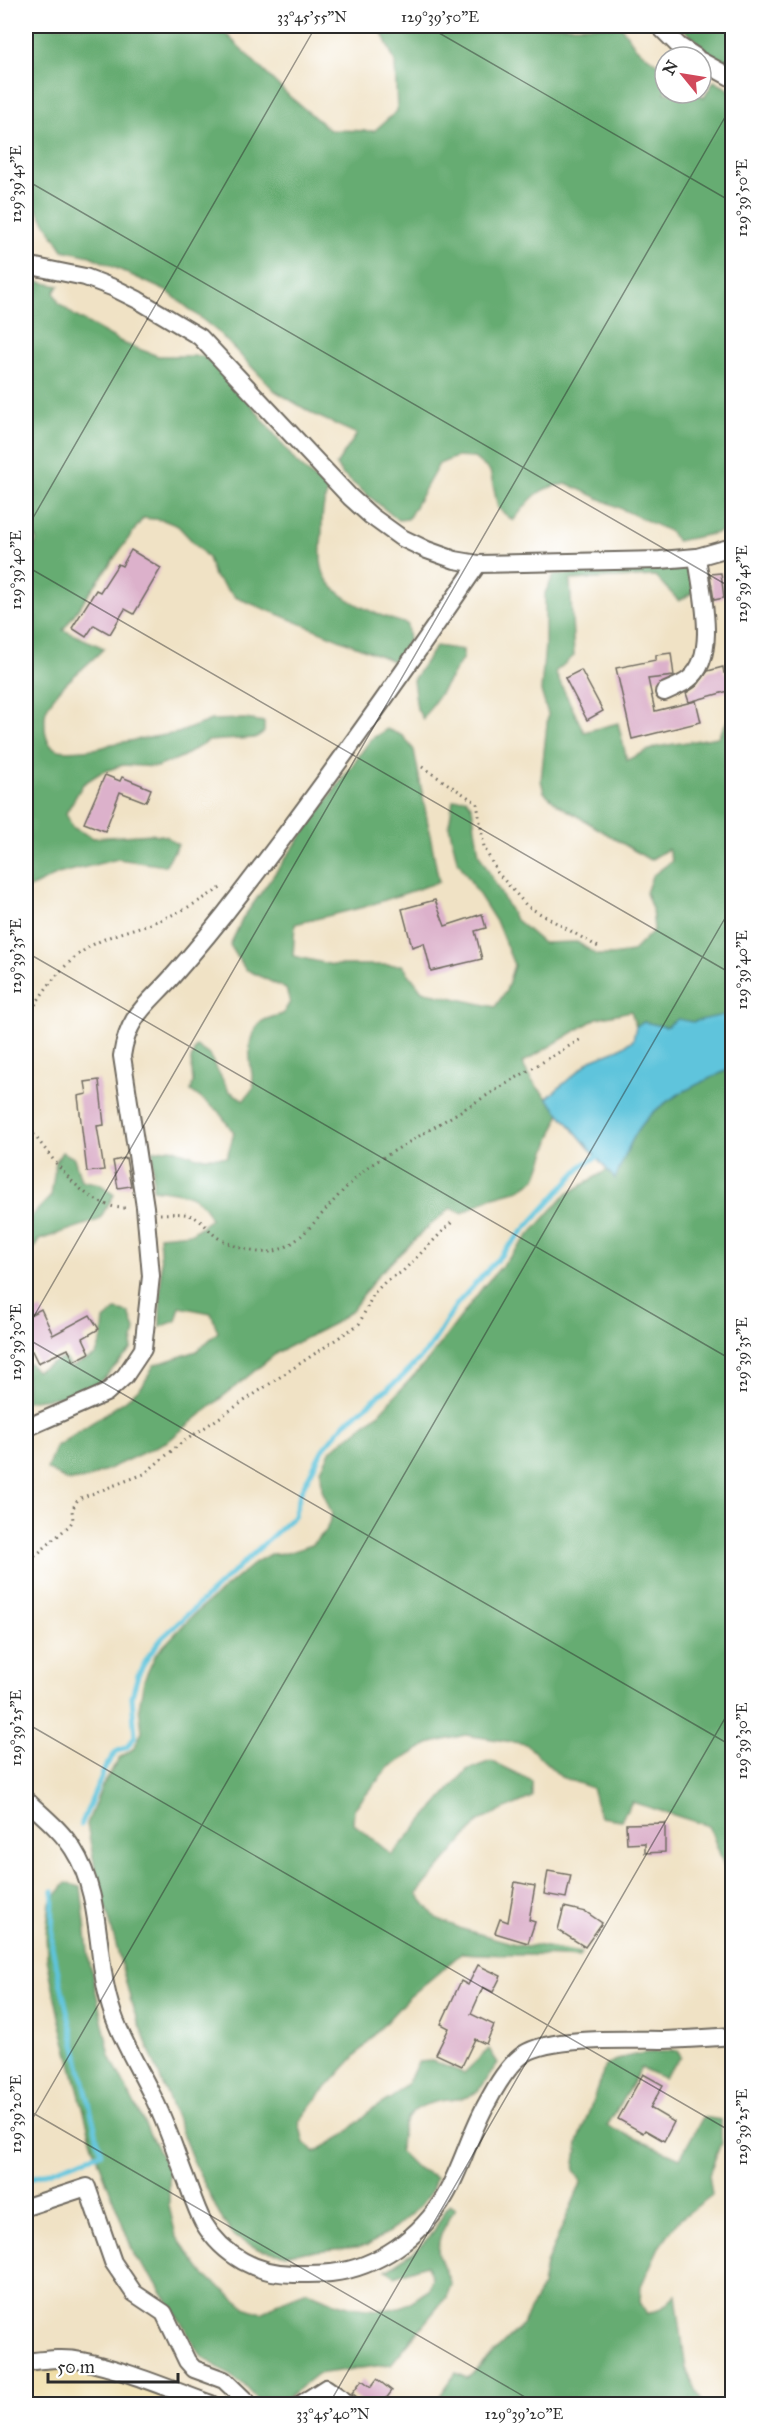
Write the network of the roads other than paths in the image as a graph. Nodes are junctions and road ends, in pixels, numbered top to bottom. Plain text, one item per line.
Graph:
1 (659, 26) edge
2 (678, 45) edge
3 (713, 68) edge
4 (732, 78) edge
5 (26, 265) edge
6 (732, 547) edge
7 (697, 557) junction
8 (478, 564) junction
9 (664, 692) dead end
10 (26, 1428) edge
11 (26, 1800) edge
12 (732, 2036) edge
13 (26, 2207) edge
14 (26, 2362) edge
15 (346, 2402) dead end
16 (211, 2404) edge
17 (249, 2404) edge
18 (301, 2404) edge

1 - 2 street
3 - 4 street
5 - 8 street
6 - 7 street
7 - 8 street
7 - 9 street
8 - 10 street
11 - 12 street
13 - 17 street
14 - 16 street
15 - 18 street

